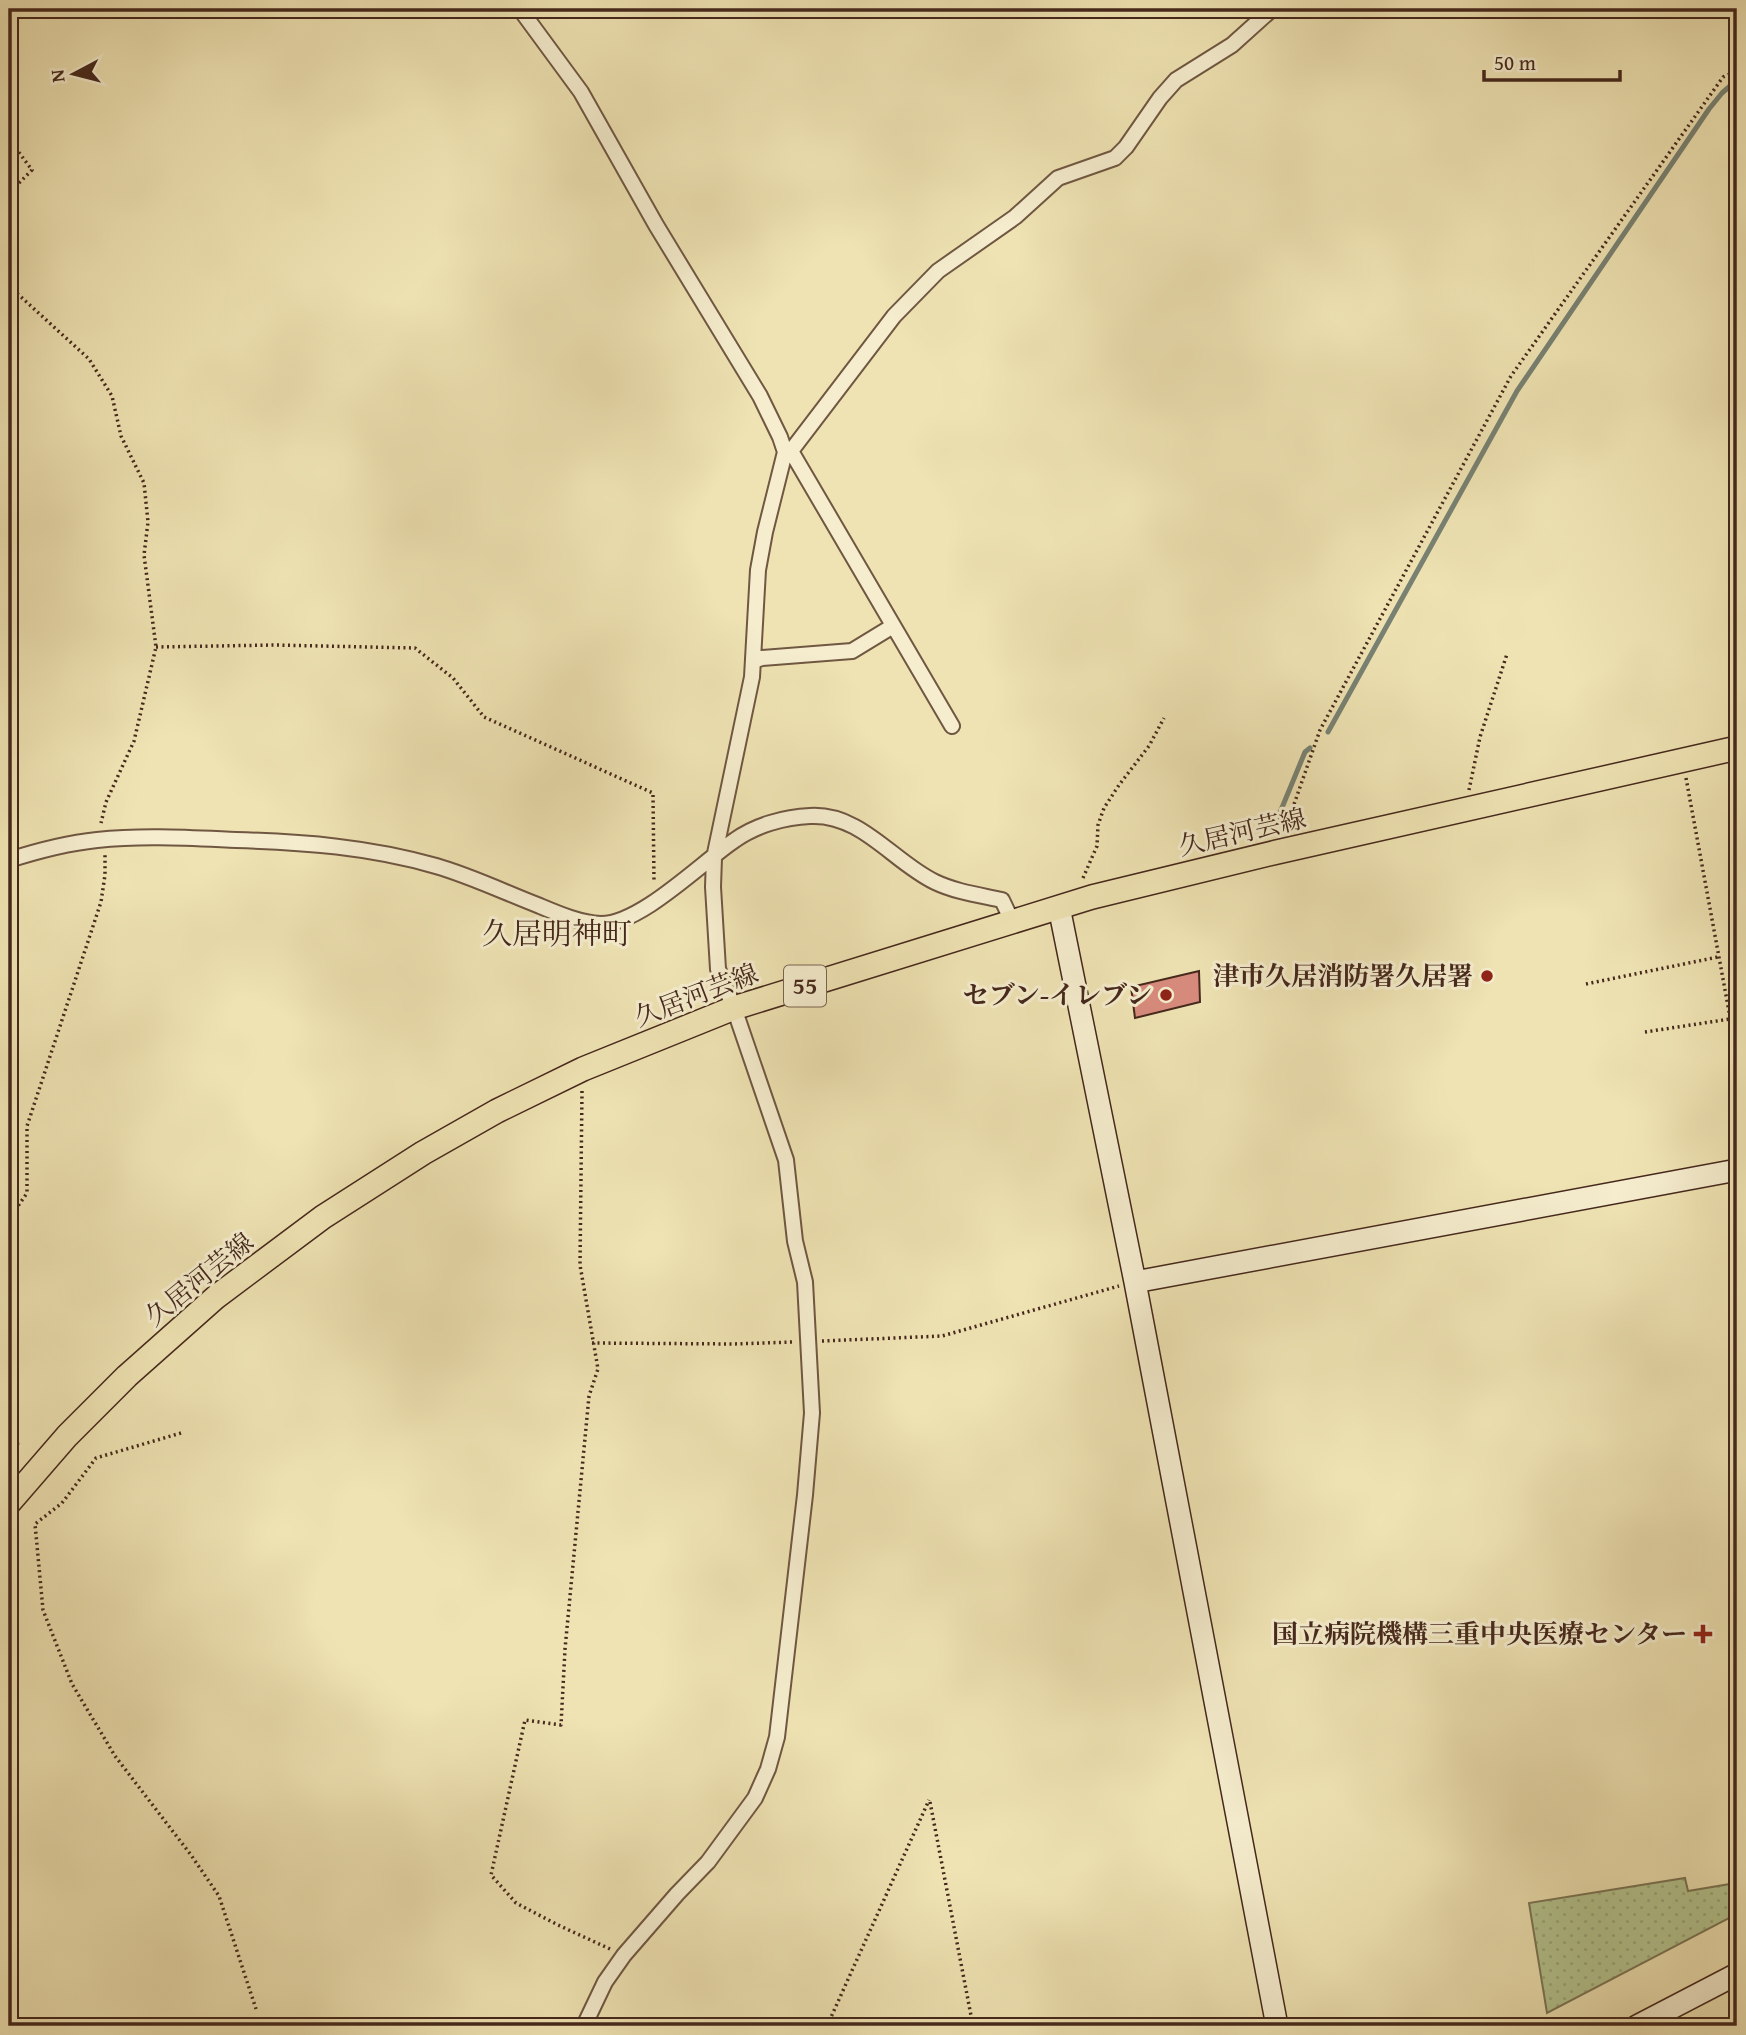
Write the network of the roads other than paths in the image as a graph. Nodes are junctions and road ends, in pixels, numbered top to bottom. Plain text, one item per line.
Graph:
1 (520, 9) edge
2 (1272, 9) edge
3 (788, 452) junction
4 (893, 626) junction
5 (753, 661) junction
6 (952, 726) dead end
7 (1737, 748) edge
8 (714, 858) junction
9 (9, 860) edge
10 (1069, 904) junction
11 (1012, 921) junction
12 (734, 1008) junction
13 (1737, 1170) edge
14 (1135, 1282) junction
15 (9, 1503) edge
16 (1737, 1974) edge
17 (584, 2026) edge
18 (1277, 2026) edge
19 (1637, 2026) edge

1 - 3 street
2 - 3 street
3 - 4 street
3 - 5 street
4 - 5 street
4 - 6 street
5 - 8 street
7 - 10 main road, 久居河芸線 / 55
8 - 9 street
8 - 11 street
8 - 12 street
10 - 11 main road, 久居河芸線 / 55
10 - 14 street
11 - 12 main road, 久居河芸線 / 55
12 - 15 main road, 久居河芸線 / 55
12 - 17 street
13 - 14 street
14 - 18 street
16 - 19 street

